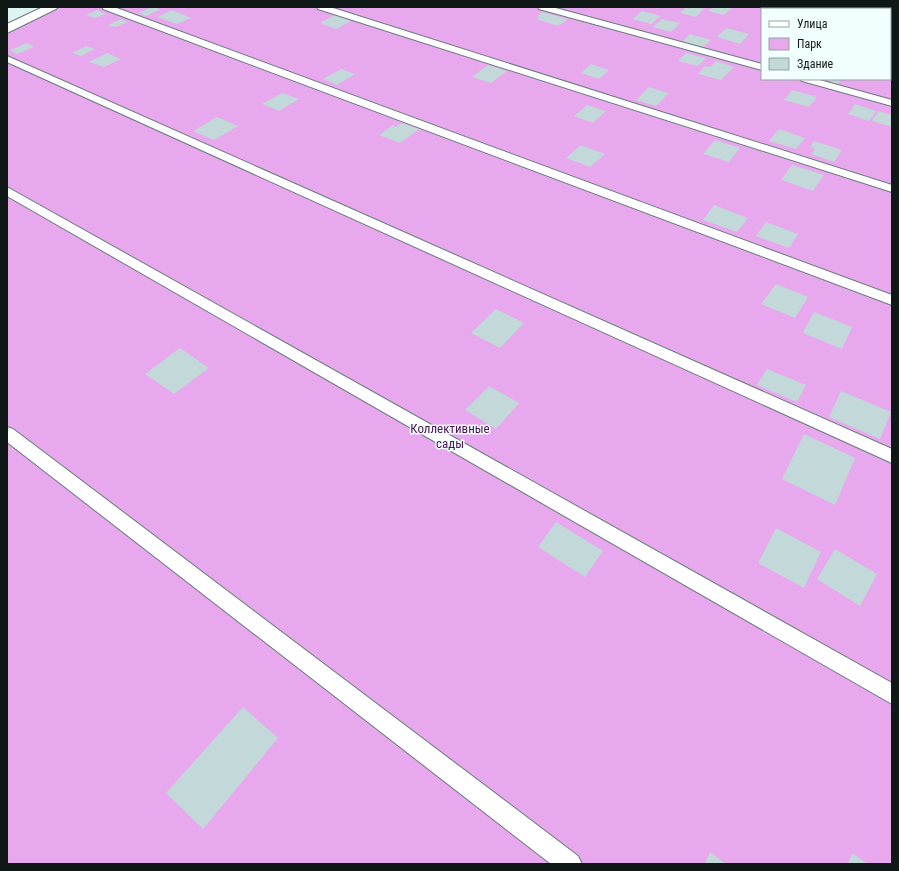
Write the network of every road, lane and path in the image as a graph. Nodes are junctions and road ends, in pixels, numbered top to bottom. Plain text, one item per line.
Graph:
1 (52, 7) edge
2 (106, 7) edge
3 (321, 7) edge
4 (542, 7) edge
5 (7, 29) edge
6 (7, 59) edge
7 (761, 67) edge
8 (809, 80) edge
9 (892, 103) edge
10 (892, 189) edge
11 (7, 191) edge
12 (892, 300) edge
13 (7, 433) edge
14 (892, 456) edge
15 (892, 694) edge
16 (570, 864) edge

1 - 5 street
2 - 12 lane
3 - 10 lane
4 - 7 lane
6 - 14 lane
8 - 9 lane
11 - 15 lane
13 - 16 lane

